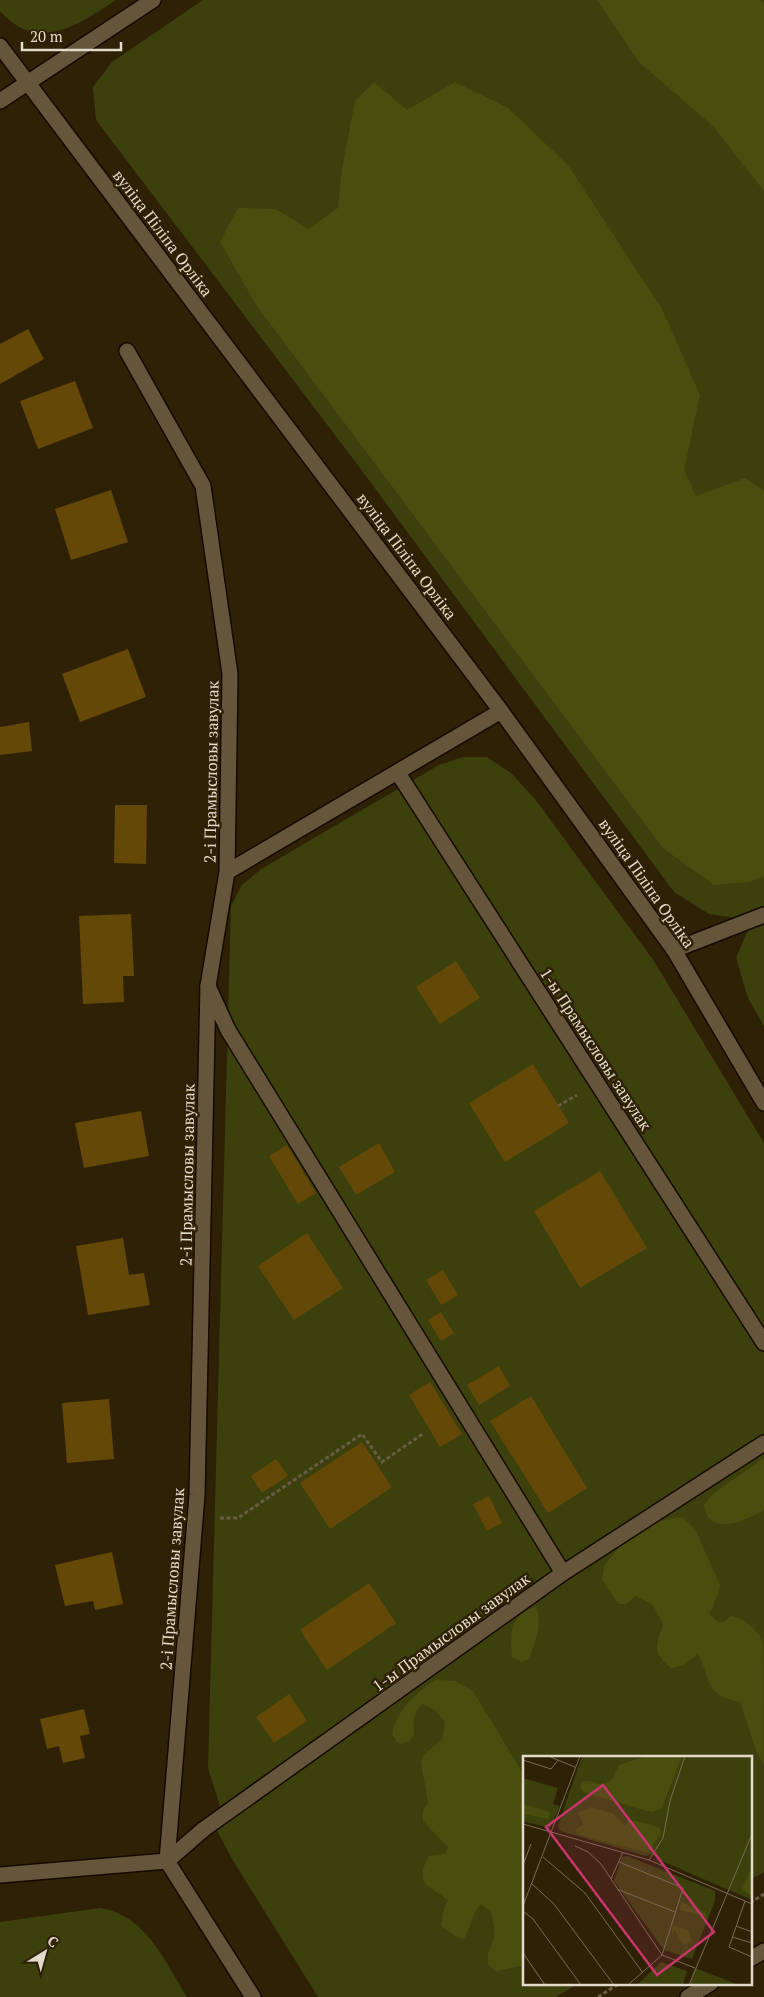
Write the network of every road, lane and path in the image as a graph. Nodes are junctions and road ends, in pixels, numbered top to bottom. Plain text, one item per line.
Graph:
1 (153, 0) edge
2 (0, 46) edge
3 (29, 84) junction
4 (0, 101) edge
5 (127, 351) dead end
6 (501, 711) junction
7 (398, 773) junction
8 (227, 872) junction
9 (764, 915) edge
10 (674, 950) junction
11 (208, 986) junction
12 (764, 1103) edge
13 (764, 1344) edge
14 (424, 1434) dead end
15 (764, 1443) edge
16 (215, 1518) dead end
17 (563, 1573) junction
18 (167, 1861) junction
19 (0, 1875) edge
20 (764, 1894) edge
21 (752, 1902) edge
22 (764, 1951) edge
23 (752, 1958) edge
24 (618, 1984) edge
25 (709, 1984) edge
26 (254, 1997) edge
27 (598, 1997) edge
28 (688, 1997) edge

1 - 3 street
2 - 3 street, вуліца Піліпа Орліка
3 - 4 street
3 - 6 street, вуліца Піліпа Орліка
5 - 8 street, 2-і Прамысловы завулак
6 - 7 street
6 - 10 street, вуліца Піліпа Орліка
7 - 8 street
7 - 13 street, 1-ы Прамысловы завулак
8 - 11 street, 2-і Прамысловы завулак
9 - 10 street
10 - 12 street, вуліца Піліпа Орліка
11 - 17 street
11 - 18 street, 2-і Прамысловы завулак
14 - 16 path
15 - 17 street, 1-ы Прамысловы завулак
17 - 18 street, 1-ы Прамысловы завулак
18 - 19 street
18 - 26 street
20 - 21 path
22 - 23 street
24 - 27 path
25 - 28 street

